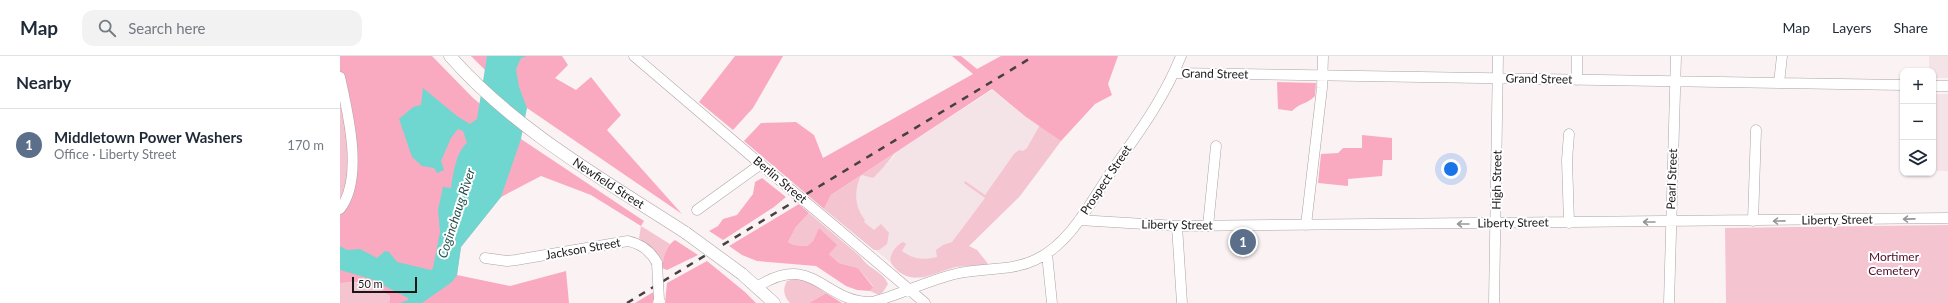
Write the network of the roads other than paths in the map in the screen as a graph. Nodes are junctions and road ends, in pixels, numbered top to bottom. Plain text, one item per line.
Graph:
1 (634, 56) edge
2 (1181, 56) edge
3 (1323, 56) edge
4 (1498, 56) edge
5 (1577, 56) edge
6 (1676, 56) edge
7 (1782, 56) edge
8 (454, 60) edge
9 (1174, 73) junction
10 (1322, 76) junction
11 (340, 77) edge
12 (1498, 79) junction
13 (1577, 80) junction
14 (1675, 82) junction
15 (1779, 83) junction
16 (1900, 85) edge
17 (1936, 86) edge
18 (1948, 86) edge
19 (1756, 130) dead end
20 (1569, 134) dead end
21 (1216, 146) dead end
22 (761, 164) junction
23 (340, 210) edge
24 (697, 210) dead end
25 (1948, 218) edge
26 (1079, 220) junction
27 (1754, 221) junction
28 (1671, 222) junction
29 (1569, 223) junction
30 (1496, 224) junction
31 (1306, 225) junction
32 (1177, 226) junction
33 (1208, 226) junction
34 (1047, 254) junction
35 (485, 258) dead end
36 (757, 287) junction
37 (909, 289) junction
38 (658, 302) edge
39 (774, 303) edge
40 (925, 303) edge
41 (1052, 303) edge
42 (1182, 303) edge
43 (1494, 303) edge
44 (1669, 303) edge

1 - 22 street, Berlin Street
2 - 9 street, Prospect Street
3 - 10 street
4 - 12 street, High Street
5 - 13 street
6 - 14 street, Pearl Street
7 - 15 street
8 - 36 main road, Newfield Street, bridge
9 - 10 street, Grand Street
9 - 26 street, Prospect Street
10 - 12 street, Grand Street
10 - 31 street
11 - 23 street
12 - 13 street, Grand Street
12 - 30 street, High Street
13 - 14 street, Grand Street
14 - 15 street, Grand Street
14 - 28 street, Pearl Street
15 - 16 street, Grand Street
17 - 18 street
19 - 27 street
20 - 29 street
21 - 33 street
22 - 24 street
22 - 37 street, Berlin Street, bridge
25 -> 27 street, Liberty Street
26 - 32 street, Liberty Street
26 - 34 street, Prospect Street
27 - 28 street, Liberty Street
28 -> 29 street, Liberty Street
28 - 44 street, Pearl Street
29 - 30 street, Liberty Street
30 -> 31 street, Liberty Street
30 - 43 street, High Street
31 - 33 street, Liberty Street
32 - 33 street, Liberty Street
32 - 42 street
34 - 37 street
34 - 41 street
35 - 38 street, Jackson Street, bridge
36 - 37 street
36 - 39 main road, Newfield Street
37 - 40 street, Berlin Street

